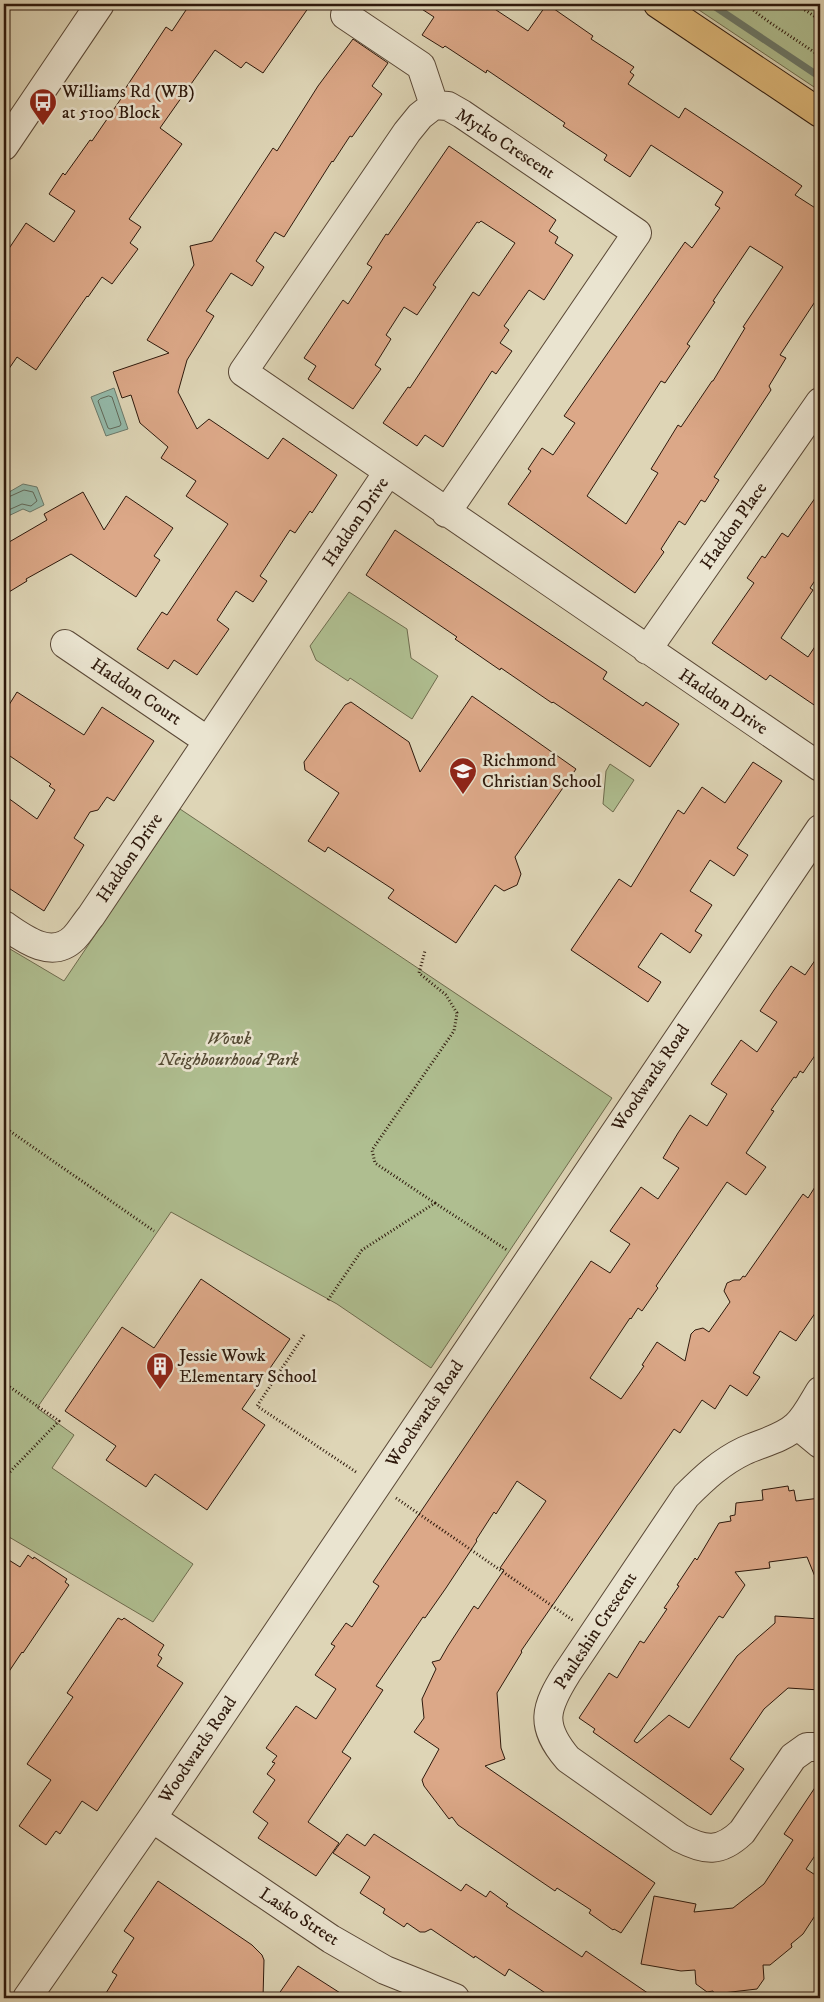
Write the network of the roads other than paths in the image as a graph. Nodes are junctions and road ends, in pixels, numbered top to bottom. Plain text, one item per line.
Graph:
1 (100, 4) edge
2 (658, 4) edge
3 (345, 15) dead end
4 (434, 105) junction
5 (820, 114) edge
6 (4, 146) edge
7 (820, 402) edge
8 (388, 472) junction
9 (446, 513) junction
10 (65, 644) dead end
11 (647, 650) junction
12 (208, 741) junction
13 (820, 767) edge
14 (820, 828) edge
15 (4, 925) edge
16 (820, 1391) edge
17 (798, 1425) junction
18 (820, 1444) edge
19 (820, 1747) edge
20 (152, 1818) junction
21 (409, 1990) edge
22 (27, 1998) edge
23 (455, 1998) edge

1 - 6 street
2 - 5 main road
3 - 4 street
4 - 8 street, Mytko Crescent
4 - 9 street, Mytko Crescent
7 - 11 street, Haddon Place
8 - 9 street, Haddon Drive
8 - 12 street, Haddon Drive
9 - 11 street, Haddon Drive
10 - 12 street, Haddon Court
11 - 13 street, Haddon Drive
12 - 15 street, Haddon Drive
14 - 20 street, Woodwards Road
16 - 17 street
17 - 18 street
17 - 19 street, Pauleshin Crescent
20 - 21 street, Lasko Street
20 - 22 street, Woodwards Road
21 - 23 street, Lasko Street

